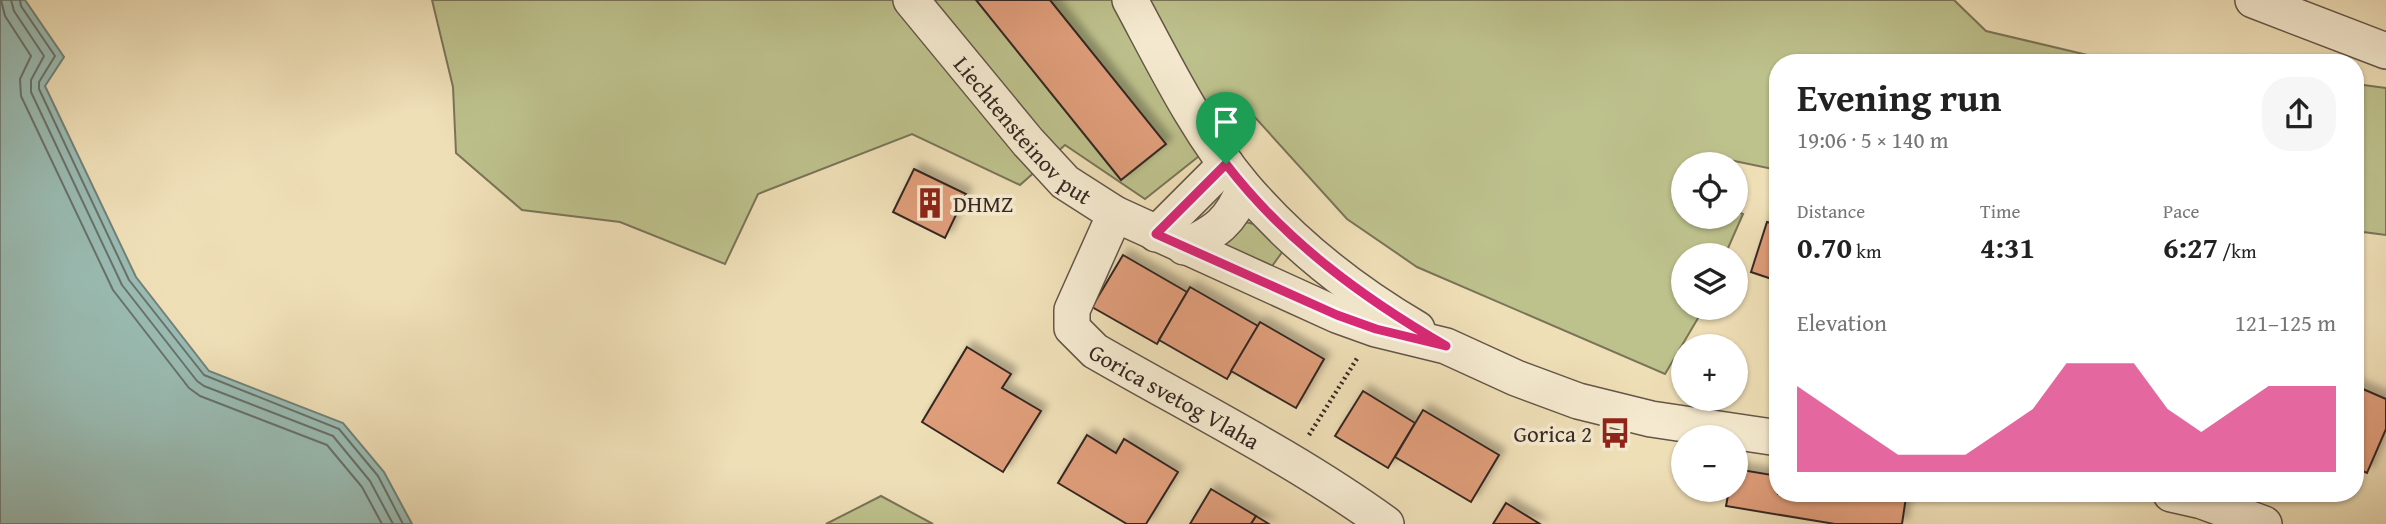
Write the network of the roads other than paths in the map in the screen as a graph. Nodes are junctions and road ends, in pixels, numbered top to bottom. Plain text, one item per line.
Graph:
1 (911, 0) edge
2 (1130, 0) edge
3 (2253, 0) edge
4 (2386, 51) edge
5 (1235, 176) junction
6 (1115, 214) junction
7 (1170, 241) junction
8 (1446, 346) junction
9 (1769, 437) edge
10 (2189, 506) edge
11 (1386, 524) edge
12 (2264, 524) edge

1 - 6 street, Liechtensteinov put
2 - 5 street
3 - 4 street
5 - 7 street
5 - 8 street
6 - 7 street, Liechtensteinov put
6 - 11 street, Gorica svetog Vlaha
7 - 8 street, Liechtensteinov put
8 - 9 street, Liechtensteinov put
10 - 12 street

